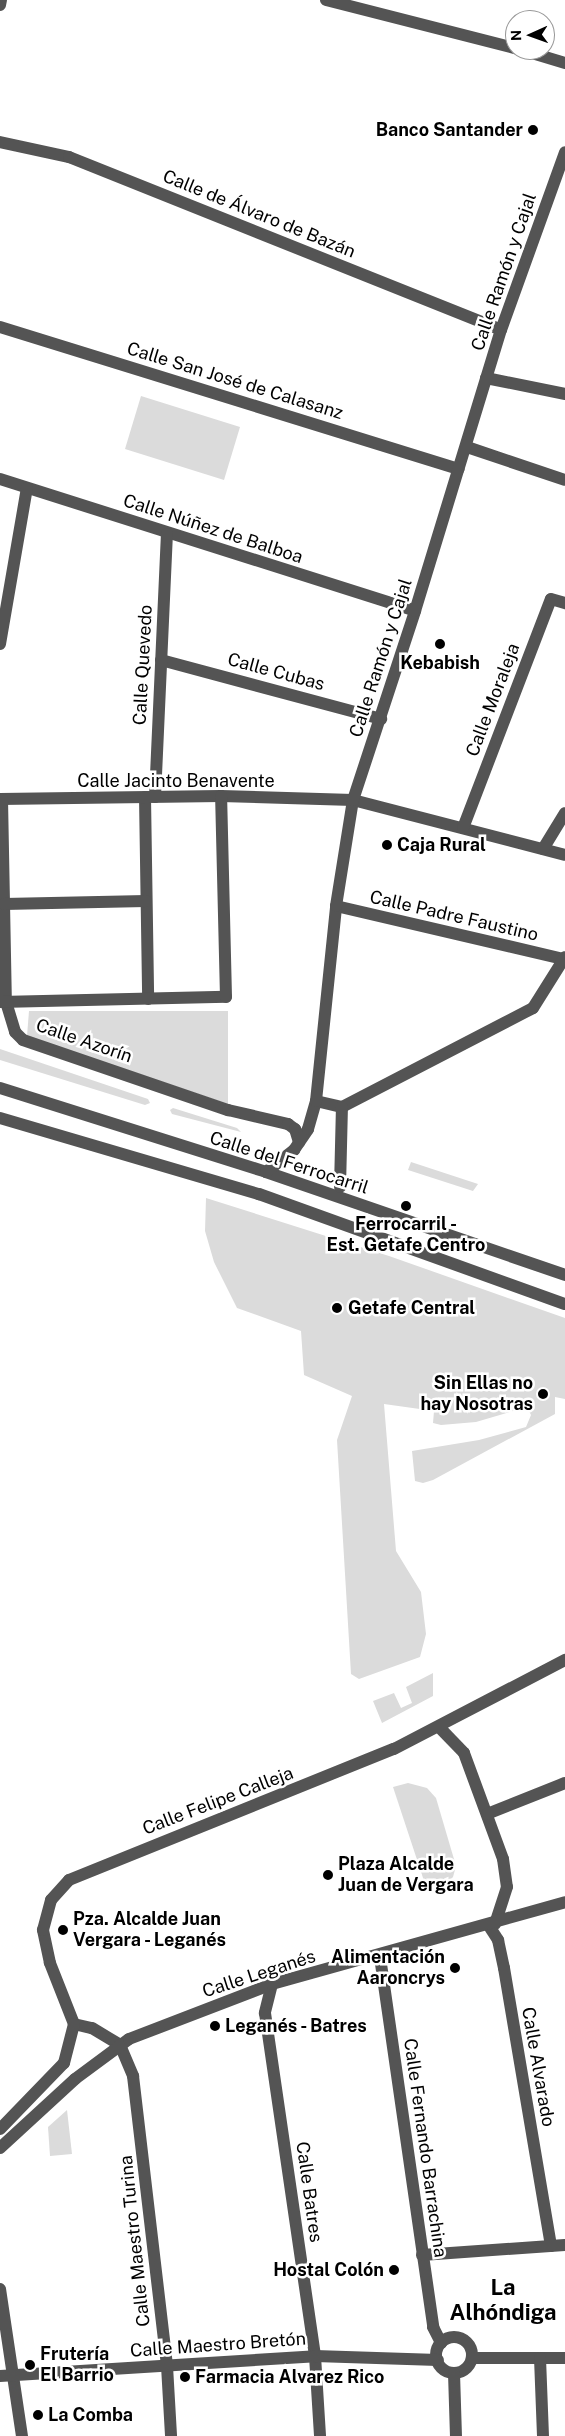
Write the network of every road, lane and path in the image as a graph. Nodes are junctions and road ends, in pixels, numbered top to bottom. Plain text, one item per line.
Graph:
1 (1, 0) edge
2 (326, 0) edge
3 (0, 6) edge
4 (505, 45) edge
5 (0, 142) edge
6 (565, 152) edge
7 (0, 327) edge
8 (501, 330) junction
9 (486, 378) junction
10 (565, 394) edge
11 (467, 447) junction
12 (459, 469) junction
13 (0, 479) edge
14 (565, 480) edge
15 (28, 488) junction
16 (167, 534) junction
17 (565, 603) edge
18 (416, 611) junction
19 (0, 644) edge
20 (161, 660) junction
21 (381, 719) junction
22 (221, 796) junction
23 (150, 797) junction
24 (1, 799) edge
25 (353, 800) junction
26 (565, 813) edge
27 (463, 828) junction
28 (543, 849) junction
29 (565, 855) edge
30 (146, 901) junction
31 (4, 904) junction
32 (336, 906) junction
33 (564, 958) edge
34 (148, 999) junction
35 (3, 1002) edge
36 (0, 1088) edge
37 (316, 1102) junction
38 (342, 1107) junction
39 (0, 1118) edge
40 (299, 1142) junction
41 (266, 1172) junction
42 (340, 1187) dead end
43 (565, 1275) edge
44 (565, 1304) edge
45 (565, 1660) edge
46 (439, 1728) junction
47 (565, 1783) edge
48 (487, 1814) junction
49 (565, 1902) edge
50 (492, 1925) junction
51 (380, 1957) junction
52 (272, 1984) junction
53 (74, 2024) junction
54 (120, 2045) junction
55 (0, 2129) edge
56 (0, 2148) edge
57 (565, 2245) edge
58 (551, 2246) junction
59 (422, 2254) junction
60 (0, 2289) edge
61 (441, 2343) junction
62 (315, 2356) junction
63 (472, 2358) junction
64 (540, 2358) junction
65 (565, 2358) edge
66 (438, 2360) junction
67 (167, 2366) junction
68 (454, 2373) junction
69 (14, 2375) junction
70 (0, 2376) edge
71 (22, 2436) edge
72 (171, 2436) edge
73 (320, 2436) edge
74 (456, 2436) edge
75 (543, 2436) edge

1 - 3 street
2 - 4 street
5 - 8 street, Calle de Álvaro de Bazán
6 - 8 street, Calle Ramón y Cajal
7 - 12 street, Calle San José de Calasanz
8 - 9 street, Calle Ramón y Cajal
9 - 10 street
9 - 11 street, Calle Ramón y Cajal
11 - 12 street, Calle Ramón y Cajal
11 - 14 street
12 - 18 street, Calle Ramón y Cajal
13 - 15 street, Calle Núñez de Balboa
15 - 16 street, Calle Núñez de Balboa
15 - 19 street
16 - 18 street, Calle Núñez de Balboa
16 - 20 street, Calle Quevedo
17 - 27 street, Calle Moraleja
18 - 21 street, Calle Ramón y Cajal
20 - 21 street, Calle Cubas
20 - 23 street, Calle Quevedo
21 - 25 street, Calle Ramón y Cajal
22 - 23 street, Calle Jacinto Benavente
22 - 25 street, Calle Jacinto Benavente
22 - 34 street
23 - 24 street, Calle Jacinto Benavente
23 - 30 street, Calle Quevedo
24 - 31 street, Calle Azorín
25 - 27 street, Calle Jacinto Benavente
25 - 32 street, Calle Ramón y Cajal
26 - 28 street
27 - 28 street, Calle Jacinto Benavente
28 - 29 street, Calle Jacinto Benavente
30 - 31 street
30 - 34 street, Calle Quevedo
31 - 35 street, Calle Azorín
32 - 33 street, Calle Padre Faustino
32 - 37 street, Calle Ramón y Cajal
33 - 38 street
34 - 35 street
35 - 40 street, Calle Azorín
36 - 41 street, Calle del Ferrocarril
37 - 38 street
37 - 40 street, Calle Ramón y Cajal
38 - 42 street
39 - 44 street
40 - 41 street, Calle Ramón y Cajal
41 - 43 street, Calle del Ferrocarril
45 - 46 street, Calle Felipe Calleja
46 - 48 street
46 - 53 street, Calle Felipe Calleja
47 - 48 street
48 - 50 street
49 - 50 street, Calle Leganés
50 - 51 street, Calle Leganés
50 - 58 street, Calle Alvarado
51 - 52 street, Calle Leganés
51 - 59 street, Calle Fernando Barrachina
52 - 54 street, Calle Leganés
52 - 62 street, Calle Batres
53 - 54 street
53 - 55 street
54 - 56 street, Calle Leganés
54 - 67 street, Calle Maestro Turina
57 - 58 street
58 - 59 street
59 - 61 street, Calle Fernando Barrachina
60 - 69 street
61 - 63 street
61 - 66 street
62 - 66 street, Calle Maestro Bretón
62 - 67 street, Calle Maestro Bretón
62 - 73 street, Calle Batres
63 - 64 street
63 - 68 street
64 - 65 street
64 - 75 street
66 - 68 street
67 - 69 street, Calle Maestro Bretón
67 - 72 street, Calle Maestro Turina
68 - 74 street
69 - 70 street, Calle Maestro Bretón
69 - 71 street

